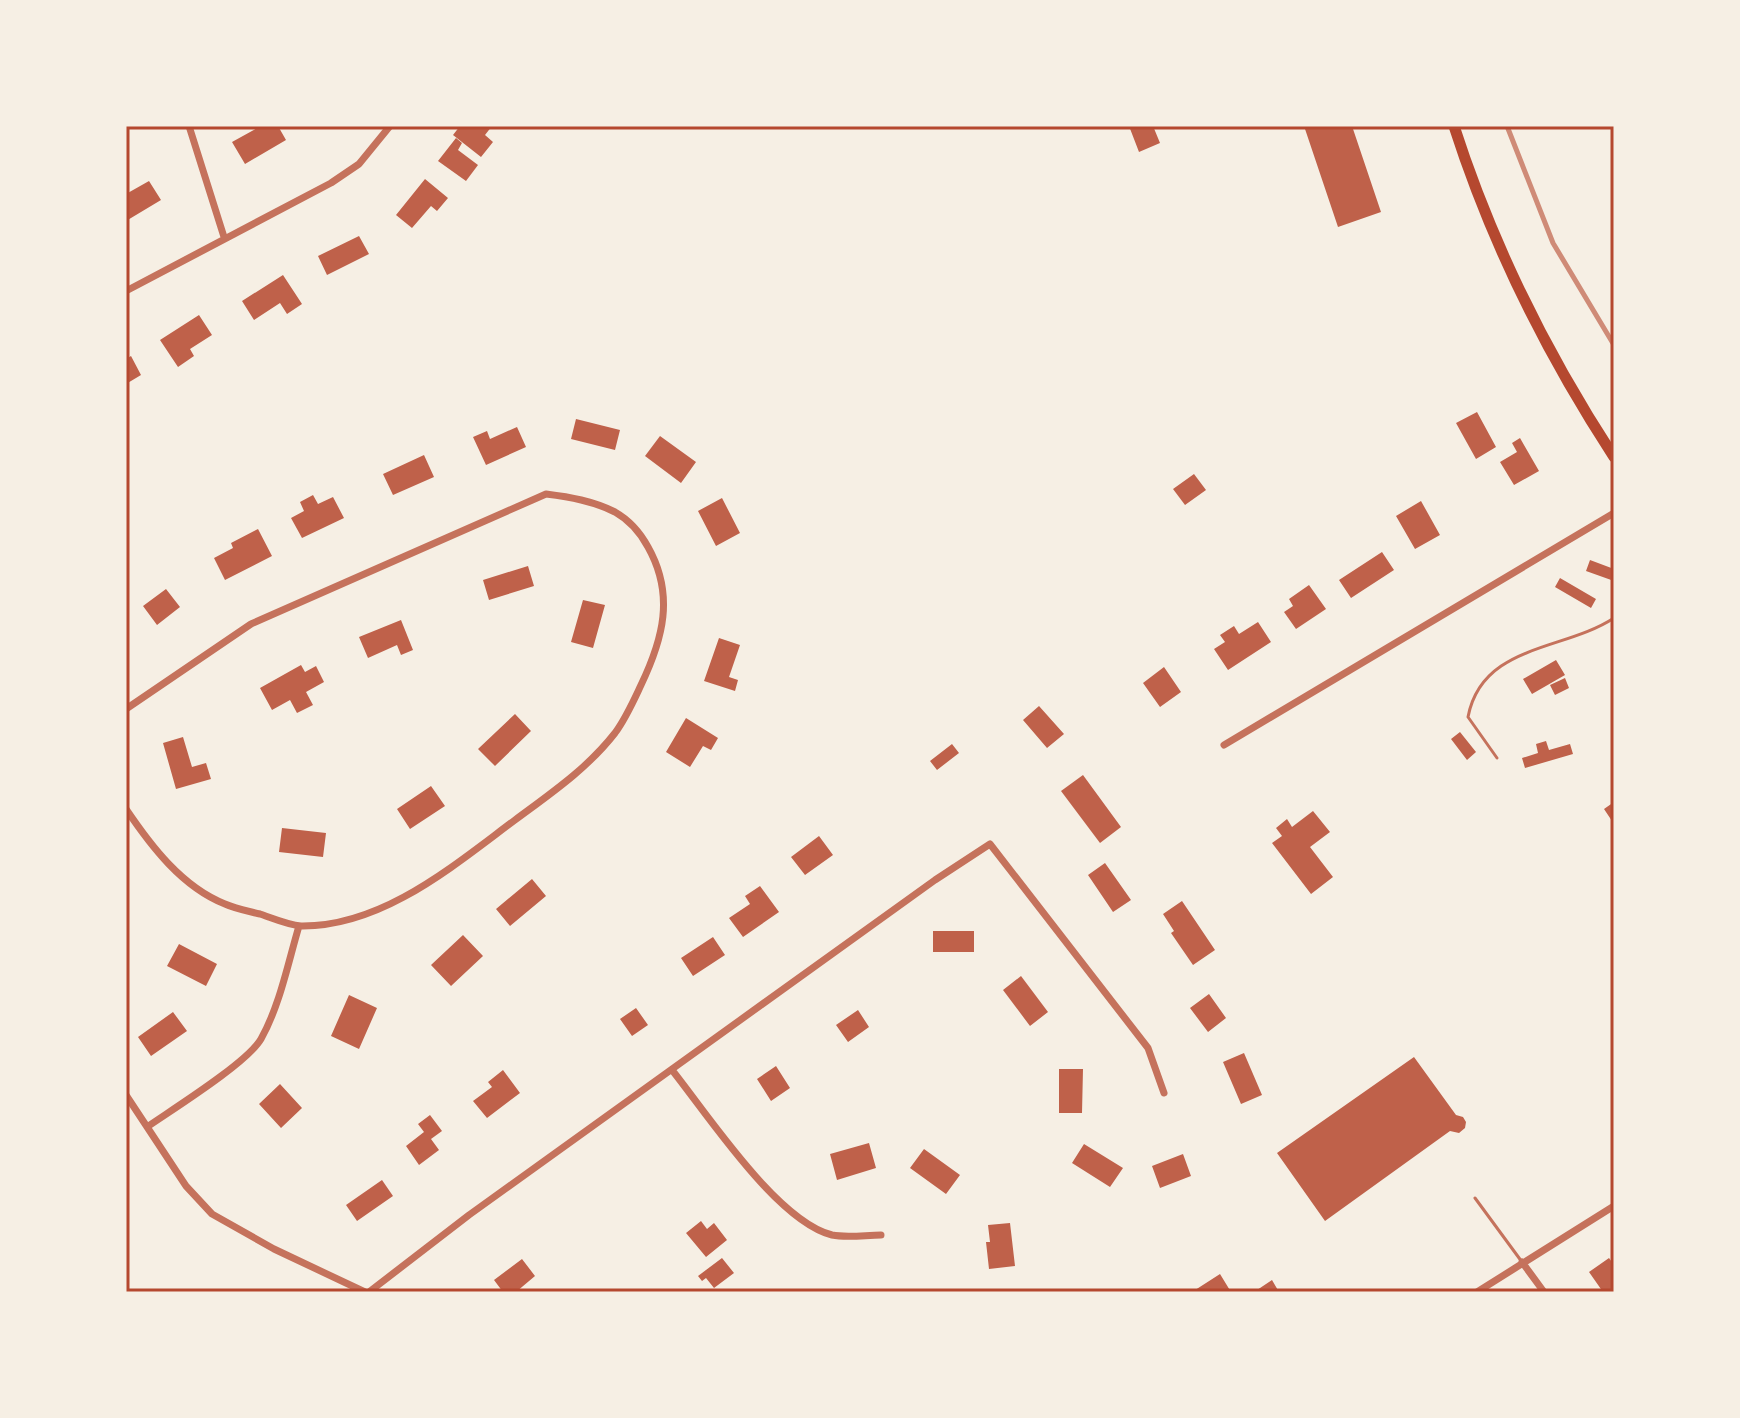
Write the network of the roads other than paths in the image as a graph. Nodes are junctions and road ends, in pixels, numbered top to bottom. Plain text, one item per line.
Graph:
1 (189, 126) edge
2 (390, 126) edge
3 (1454, 126) edge
4 (224, 237) junction
5 (126, 291) edge
6 (1614, 457) edge
7 (1614, 513) edge
8 (1614, 618) edge
9 (126, 709) edge
10 (1224, 745) dead end
11 (1497, 758) dead end
12 (126, 809) edge
13 (299, 926) junction
14 (672, 1070) junction
15 (1164, 1093) dead end
16 (126, 1095) edge
17 (147, 1127) junction
18 (1475, 1198) dead end
19 (1614, 1206) edge
20 (881, 1235) dead end
21 (1522, 1262) junction
22 (367, 1292) edge
23 (1477, 1292) edge
24 (1544, 1292) edge

1 - 4 street
2 - 4 street
3 - 6 main road
4 - 5 street
7 - 10 street
8 - 11 lane
9 - 13 street
12 - 13 street
13 - 17 street
14 - 15 street
14 - 20 street
14 - 22 street
16 - 17 street
17 - 22 street
18 - 21 lane
19 - 21 street
21 - 23 street
21 - 24 street

